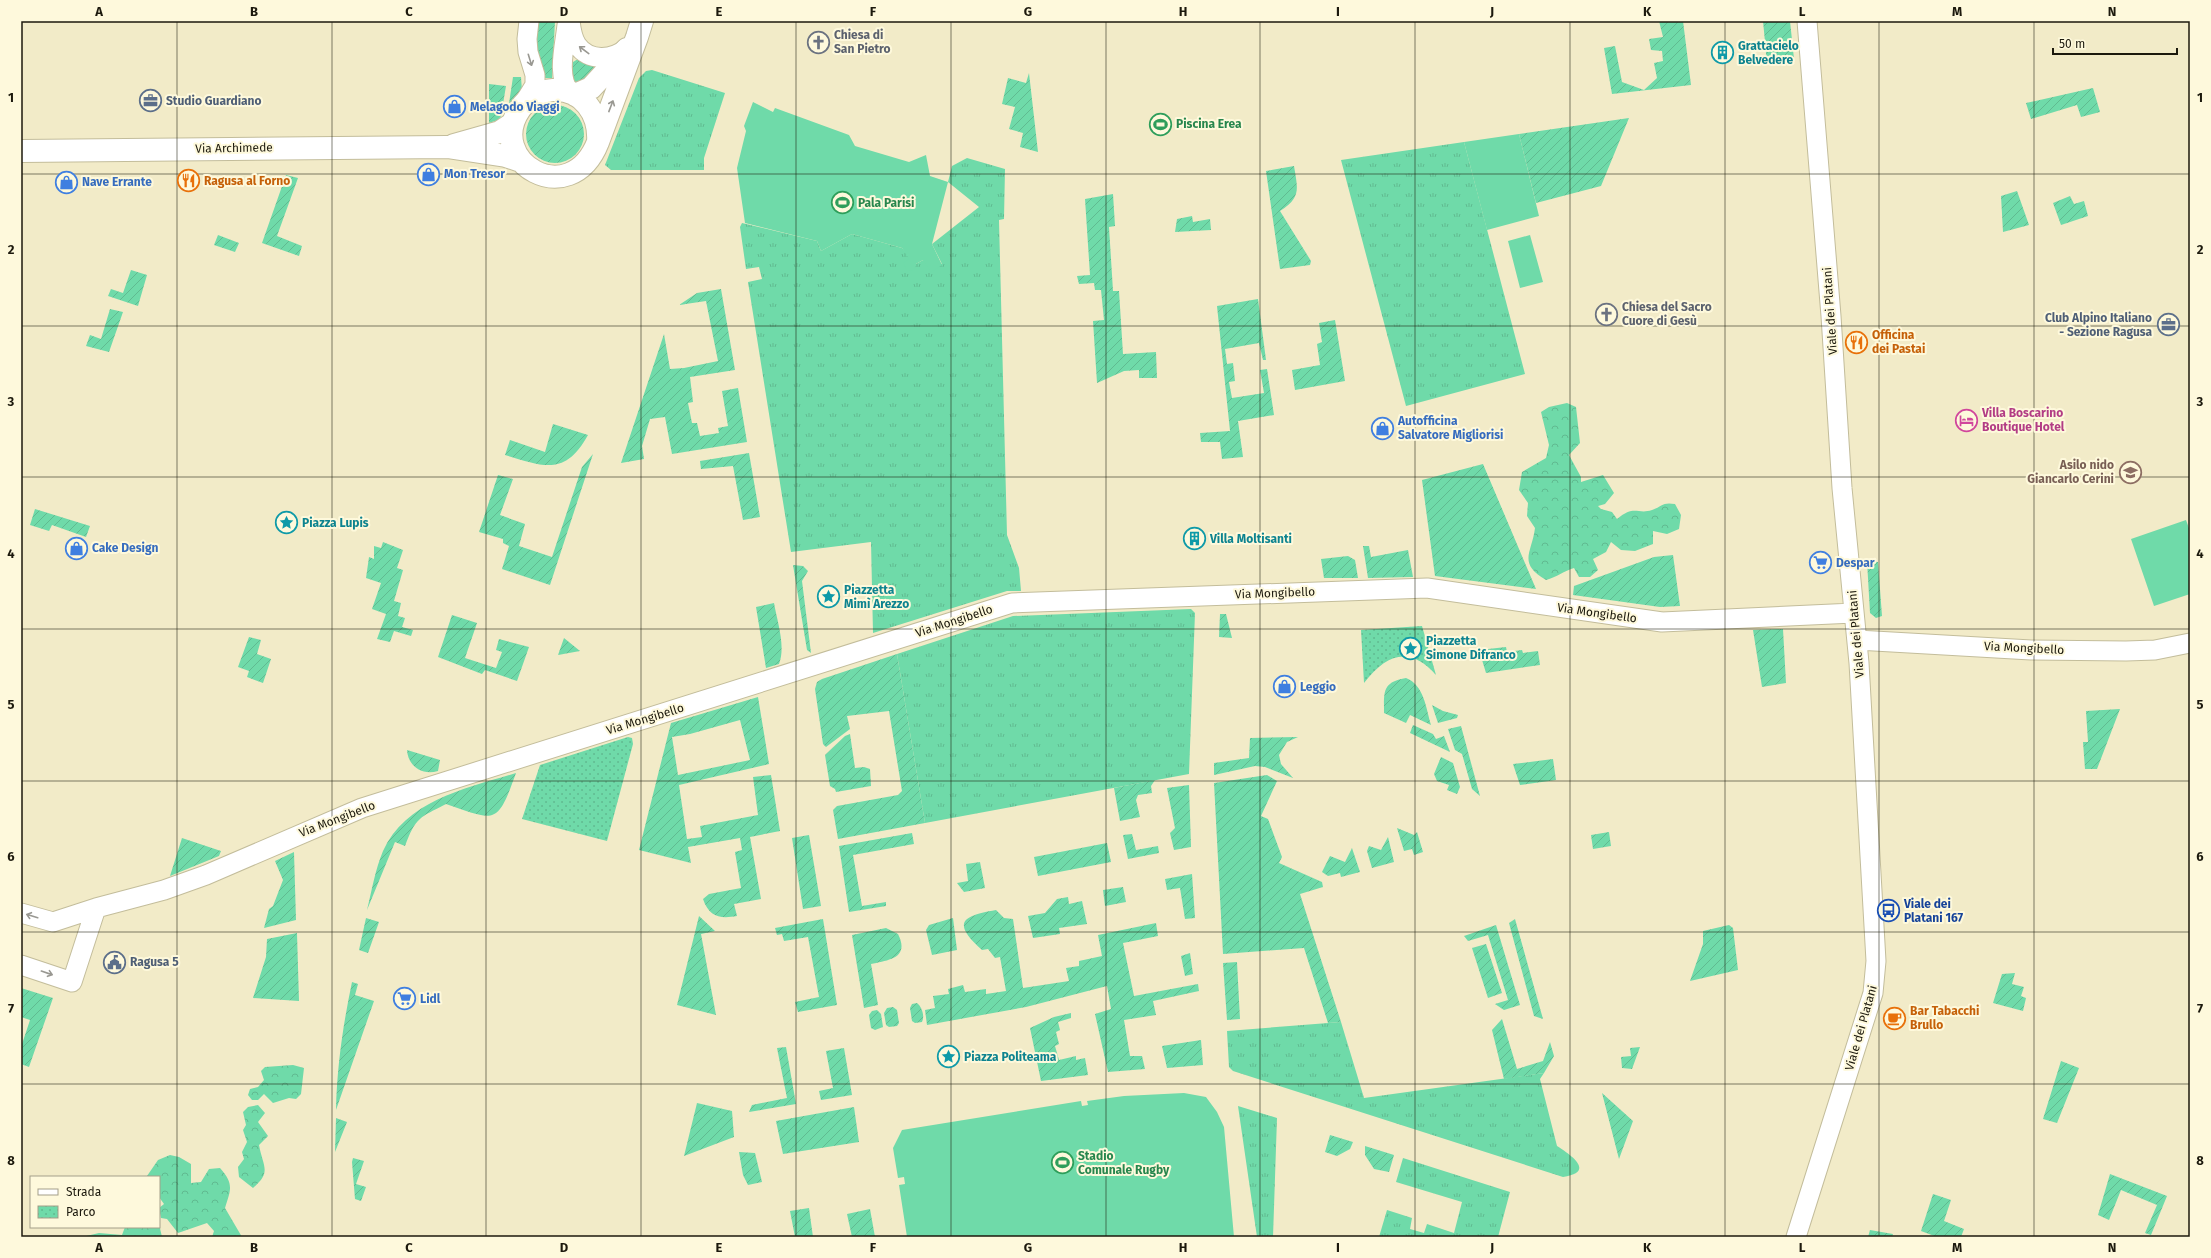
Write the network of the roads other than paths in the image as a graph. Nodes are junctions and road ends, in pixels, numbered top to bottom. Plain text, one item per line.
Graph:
1 (529, 21) edge
2 (568, 21) edge
3 (1807, 21) edge
4 (637, 34) edge
5 (573, 94) junction
6 (524, 103) junction
7 (512, 124) junction
8 (598, 142) junction
9 (447, 147) junction
10 (21, 151) edge
11 (521, 161) junction
12 (1854, 613) junction
13 (1857, 640) junction
14 (2190, 643) edge
15 (96, 908) junction
16 (21, 913) edge
17 (53, 922) junction
18 (87, 934) junction
19 (21, 965) edge
20 (1796, 1237) edge

1 -> 6 street
4 -> 2 street
2 - 5 street
3 - 12 street, Viale dei Platani
4 - 5 main road
8 -> 4 main road
5 - 6 main road
5 - 8 main road
6 - 7 main road
7 - 9 main road
7 - 11 main road
8 - 11 main road
9 - 10 main road, Via Archimede
9 - 11 main road
12 - 13 street, Viale dei Platani
12 - 15 street, Via Mongibello
13 - 14 street, Via Mongibello
13 - 20 street, Viale dei Platani
15 - 17 street, Via Mongibello
15 - 18 street
17 -> 16 street
17 - 18 street
19 -> 18 street

